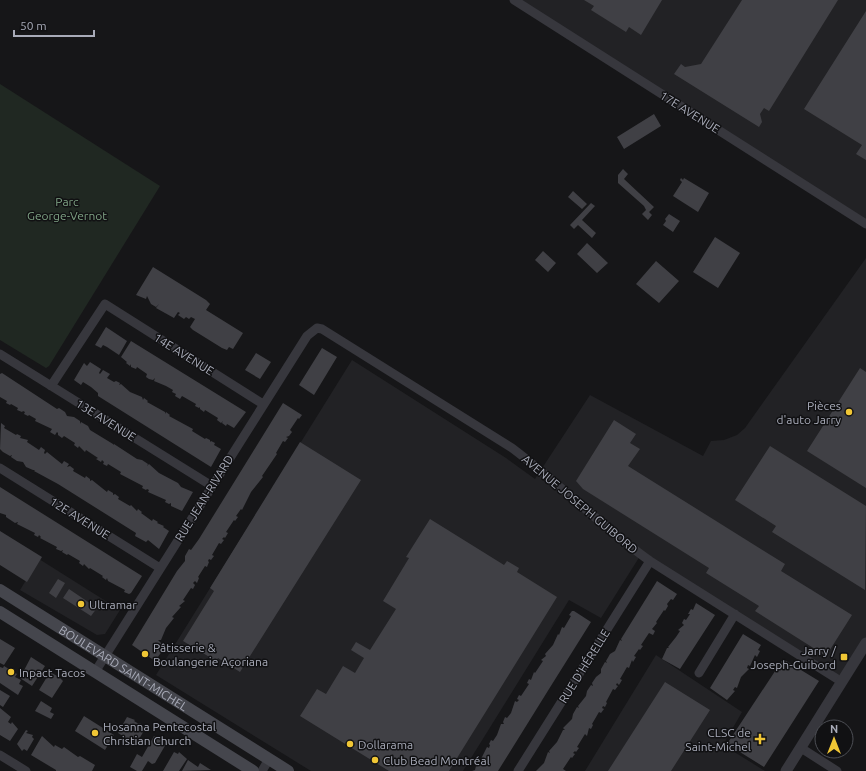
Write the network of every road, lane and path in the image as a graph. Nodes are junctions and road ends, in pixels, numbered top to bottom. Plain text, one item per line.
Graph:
1 (514, 0) edge
2 (866, 224) edge
3 (316, 328) joint
4 (0, 354) edge
5 (51, 386) junction
6 (263, 404) junction
7 (0, 468) edge
8 (212, 486) junction
9 (650, 562) junction
10 (160, 568) junction
11 (0, 590) edge
12 (0, 612) edge
13 (735, 614) junction
14 (866, 643) edge
15 (105, 656) junction
16 (95, 672) junction
17 (699, 673) dead end
18 (842, 682) junction
19 (801, 748) junction
20 (0, 755) edge
21 (269, 759) junction
22 (26, 771) edge
23 (253, 771) edge
24 (262, 771) edge
25 (288, 771) edge
26 (518, 771) edge
27 (786, 771) edge
28 (838, 771) edge

1 - 2 street, 17E AVENUE
3 - 6 street, RUE JEAN-RIVARD
3 - 9 street, AVENUE JOSEPH GUIBORD
4 - 5 street, 13E AVENUE
5 - 6 street, 14E AVENUE
5 - 8 street, 13E AVENUE
6 - 8 street, RUE JEAN-RIVARD
7 - 10 street, 12E AVENUE
8 - 10 street, RUE JEAN-RIVARD
9 - 13 street, AVENUE JOSEPH GUIBORD
9 - 26 street, RUE D'HÉRELLE
10 - 15 street, RUE JEAN-RIVARD
11 - 15 main road, BOULEVARD SAINT-MICHEL
12 - 16 main road, BOULEVARD SAINT-MICHEL
13 - 17 street
13 - 18 street, AVENUE JOSEPH GUIBORD
14 - 18 street
15 - 16 street, RUE JEAN-RIVARD
15 - 21 main road, BOULEVARD SAINT-MICHEL
16 - 23 main road, BOULEVARD SAINT-MICHEL
18 - 19 street
19 - 27 street
19 - 28 street
20 - 22 street
21 - 24 street
21 - 25 main road, BOULEVARD SAINT-MICHEL

